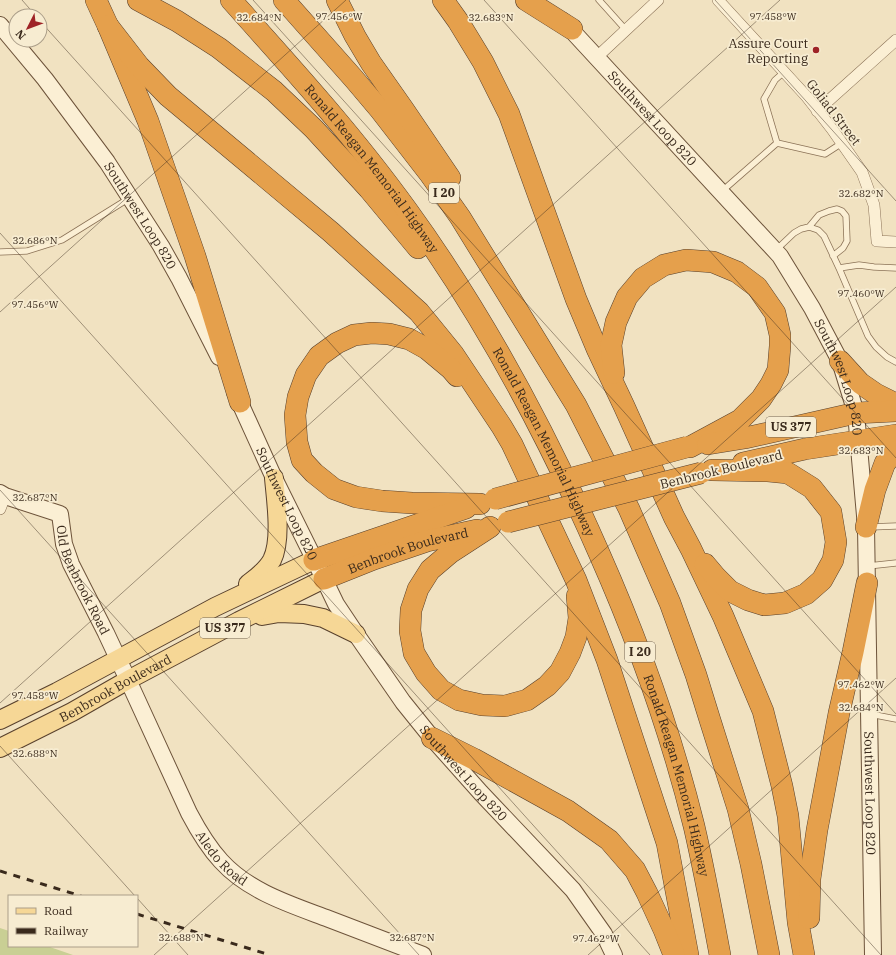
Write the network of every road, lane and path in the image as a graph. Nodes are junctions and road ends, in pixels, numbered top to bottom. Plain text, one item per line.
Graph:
1 (96, 0) edge
2 (138, 0) edge
3 (231, 0) edge
4 (284, 0) edge
5 (337, 0) edge
6 (443, 0) edge
7 (526, 0) edge
8 (542, 0) edge
9 (599, 0) edge
10 (658, 0) edge
11 (718, 0) edge
12 (0, 25) edge
13 (108, 26) junction
14 (572, 29) junction
15 (626, 30) junction
16 (896, 40) edge
17 (597, 57) junction
18 (784, 72) junction
19 (817, 111) junction
20 (777, 143) junction
21 (842, 143) junction
22 (721, 192) junction
23 (130, 198) junction
24 (809, 227) junction
25 (896, 242) edge
26 (775, 251) junction
27 (0, 252) edge
28 (833, 256) junction
29 (839, 268) junction
30 (896, 268) edge
31 (840, 361) junction
32 (896, 362) edge
33 (508, 367) junction
34 (616, 389) junction
35 (240, 402) junction
36 (896, 404) edge
37 (576, 405) junction
38 (896, 411) edge
39 (856, 413) junction
40 (502, 427) junction
41 (896, 435) edge
42 (859, 440) junction
43 (689, 447) junction
44 (896, 451) edge
45 (706, 472) junction
46 (274, 478) junction
47 (2, 499) edge
48 (488, 502) junction
49 (499, 525) junction
50 (896, 526) edge
51 (866, 527) junction
52 (691, 549) junction
53 (314, 560) junction
54 (896, 563) edge
55 (867, 574) junction
56 (324, 579) junction
57 (576, 580) junction
58 (216, 607) junction
59 (239, 621) junction
60 (356, 634) junction
61 (118, 659) junction
62 (128, 680) junction
63 (870, 714) junction
64 (0, 720) edge
65 (896, 720) edge
66 (432, 738) junction
67 (0, 748) edge
68 (423, 955) edge
69 (614, 955) edge
70 (674, 955) edge
71 (688, 955) edge
72 (720, 955) edge
73 (769, 955) edge
74 (804, 955) edge
75 (809, 955) edge
76 (873, 955) edge

1 - 13 highway
2 - 33 highway
3 - 33 highway, Ronald Reagan Memorial Highway / I 20
4 - 37 highway, I 20
5 - 37 highway
6 - 34 highway
7 - 14 highway
8 - 14 main road, Southwest Loop 820
9 - 15 lane
10 - 15 street
11 - 18 street, Goliad Street
12 - 23 main road, Southwest Loop 820
13 - 35 highway
13 - 40 highway
14 - 17 main road, Southwest Loop 820
15 - 17 street
16 - 19 street
17 - 22 main road, Southwest Loop 820
18 - 19 street, Goliad Street
18 - 20 lane
19 - 21 street, Goliad Street
20 - 21 lane
20 - 22 lane
21 - 25 street, Goliad Street
22 - 26 main road, Southwest Loop 820
23 - 27 lane
23 - 35 main road, Southwest Loop 820
24 - 26 lane
24 - 28 lane
24 - 28 lane
26 - 31 main road, Southwest Loop 820
28 - 29 lane
29 - 30 lane
29 - 32 lane
31 - 36 highway
31 - 39 main road, Southwest Loop 820
33 - 72 highway, Ronald Reagan Memorial Highway / I 20
34 - 43 highway
34 - 52 highway
35 - 46 main road, Southwest Loop 820
37 - 73 highway, I 20
38 - 39 highway, Benbrook Boulevard / US 377
39 - 42 main road, Southwest Loop 820
39 - 43 highway, Benbrook Boulevard / US 377
40 - 48 highway
40 - 57 highway
41 - 42 highway, Benbrook Boulevard / US 377
42 - 45 highway, Benbrook Boulevard / US 377
42 - 51 main road, Southwest Loop 820
43 - 48 highway, Benbrook Boulevard / US 377, bridge
44 - 51 highway
45 - 49 highway, Benbrook Boulevard / US 377, bridge
45 - 52 highway
46 - 53 main road, Southwest Loop 820
46 - 58 main road
47 - 61 main road, Old Benbrook Road
48 - 53 highway, Benbrook Boulevard / US 377
49 - 56 highway, Benbrook Boulevard / US 377
49 - 57 highway
50 - 51 lane
51 - 55 main road, Southwest Loop 820
52 - 74 highway
53 - 56 main road, Southwest Loop 820
53 - 58 main road, Benbrook Boulevard / US 377
54 - 55 lane
55 - 63 main road, Southwest Loop 820
55 - 75 highway
56 - 59 main road, Benbrook Boulevard / US 377
56 - 60 main road, Southwest Loop 820
57 - 71 highway
58 - 61 main road, Benbrook Boulevard / US 377
59 - 60 main road
59 - 62 main road, Benbrook Boulevard / US 377
60 - 66 main road, Southwest Loop 820
61 - 62 main road, Aledo Road
61 - 64 main road, Benbrook Boulevard / US 377
62 - 67 main road, Benbrook Boulevard / US 377
62 - 68 main road, Aledo Road
63 - 65 lane
63 - 76 main road, Southwest Loop 820
66 - 69 main road, Southwest Loop 820
66 - 70 highway

